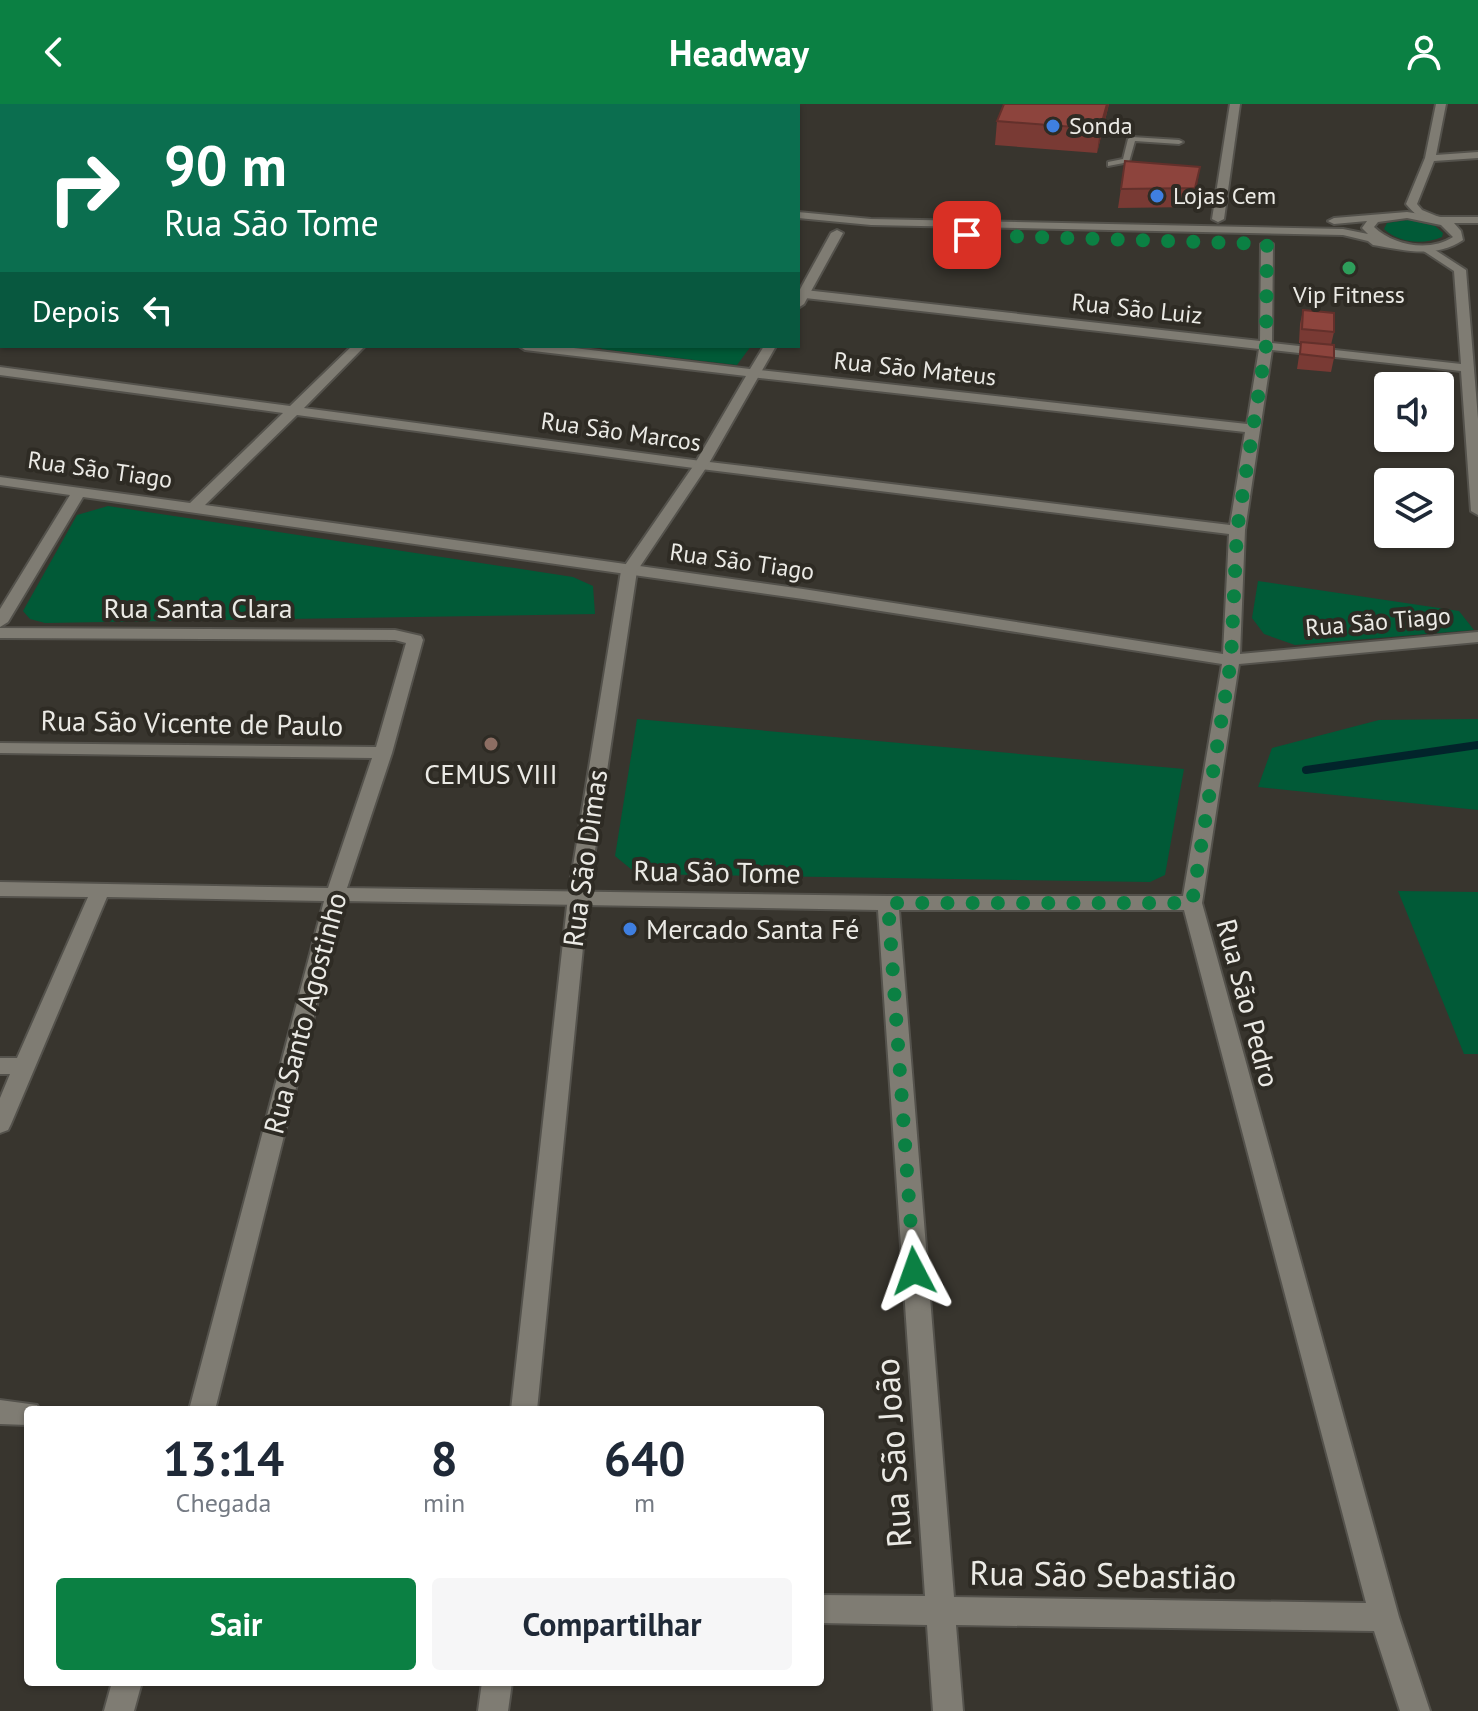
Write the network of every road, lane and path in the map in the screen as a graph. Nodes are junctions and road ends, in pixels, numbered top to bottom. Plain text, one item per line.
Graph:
1 (1235, 104) edge
2 (1441, 104) edge
3 (1165, 140) junction
4 (1179, 142) dead end
5 (1162, 154) dead end
6 (1478, 155) edge
7 (1430, 158) junction
8 (1111, 164) dead end
9 (800, 205) edge
10 (803, 216) edge
11 (1383, 216) junction
12 (1218, 219) junction
13 (1435, 219) junction
14 (1478, 220) edge
15 (869, 222) junction
16 (1247, 231) junction
17 (837, 233) junction
18 (1386, 241) junction
19 (1267, 244) junction
20 (1410, 247) junction
21 (1425, 248) junction
22 (801, 299) edge
23 (1472, 323) edge
24 (1266, 346) junction
25 (357, 348) edge
26 (542, 348) edge
27 (769, 348) edge
28 (1465, 368) junction
29 (0, 371) edge
30 (751, 373) junction
31 (295, 410) junction
32 (1252, 429) junction
33 (701, 465) junction
34 (0, 481) edge
35 (79, 492) junction
36 (195, 507) junction
37 (1478, 511) edge
38 (1237, 530) junction
39 (629, 571) junction
40 (0, 622) edge
41 (0, 633) edge
42 (395, 635) joint
43 (1478, 637) edge
44 (1231, 660) junction
45 (0, 748) edge
46 (383, 753) junction
47 (0, 889) edge
48 (101, 889) junction
49 (335, 895) junction
50 (578, 897) junction
51 (888, 903) junction
52 (1192, 903) junction
53 (0, 1066) edge
54 (24, 1066) junction
55 (0, 1124) edge
56 (203, 1406) edge
57 (524, 1406) edge
58 (0, 1412) edge
59 (24, 1413) edge
60 (938, 1608) junction
61 (824, 1609) edge
62 (1384, 1617) junction
63 (126, 1686) edge
64 (496, 1686) edge
65 (119, 1711) edge
66 (493, 1711) edge
67 (948, 1711) edge
68 (1415, 1711) edge

1 - 12 street
2 - 7 street
3 - 4 lane
3 - 5 lane
3 - 8 lane
6 - 7 street
7 - 13 street
9 - 12 street
10 - 15 street
10 - 17 street
11 - 12 street
11 - 13 street
11 - 18 street
12 - 16 street
13 - 14 street
13 - 21 street
15 - 16 street
15 - 17 street
16 - 18 street
17 - 19 street
17 - 22 street
18 - 20 street
19 - 20 street
19 - 24 street, Rua São Pedro
20 - 21 street
21 - 23 street
22 - 24 street, Rua São Luiz
23 - 28 street
24 - 28 street, Rua São Luiz
24 - 32 street, Rua São Pedro
25 - 31 street
26 - 30 street, Rua São Mateus
27 - 30 street, Rua São Dimas
28 - 37 street
29 - 31 street, Rua São Marcos
30 - 32 street, Rua São Mateus
30 - 33 street, Rua São Dimas
31 - 33 street, Rua São Marcos
31 - 36 street
32 - 38 street, Rua São Pedro
33 - 38 street, Rua São Marcos
33 - 39 street, Rua São Dimas
34 - 35 street, Rua São Tiago
35 - 36 street, Rua São Tiago
35 - 40 street
36 - 39 street, Rua São Tiago
38 - 44 street, Rua São Pedro
39 - 44 street, Rua São Tiago
39 - 50 street, Rua São Dimas
41 - 42 street, Rua Santa Clara
42 - 46 street, Rua Santo Agostinho
43 - 44 street, Rua São Tiago
44 - 52 street, Rua São Pedro
45 - 46 street, Rua São Vicente de Paulo
46 - 49 street, Rua Santo Agostinho
47 - 48 street, Rua São Tome
48 - 49 street, Rua São Tome
48 - 54 street
49 - 50 street, Rua São Tome
49 - 56 street, Rua Santo Agostinho
50 - 51 street, Rua São Tome
50 - 57 street, Rua São Dimas
51 - 52 street, Rua São Tome
51 - 60 street, Rua São João
52 - 62 street, Rua São Pedro
53 - 54 street
54 - 55 street
58 - 59 street
60 - 61 street, Rua São Sebastião
60 - 62 street, Rua São Sebastião
60 - 67 street, Rua São João
62 - 68 street, Rua São Pedro
63 - 65 street
64 - 66 street

